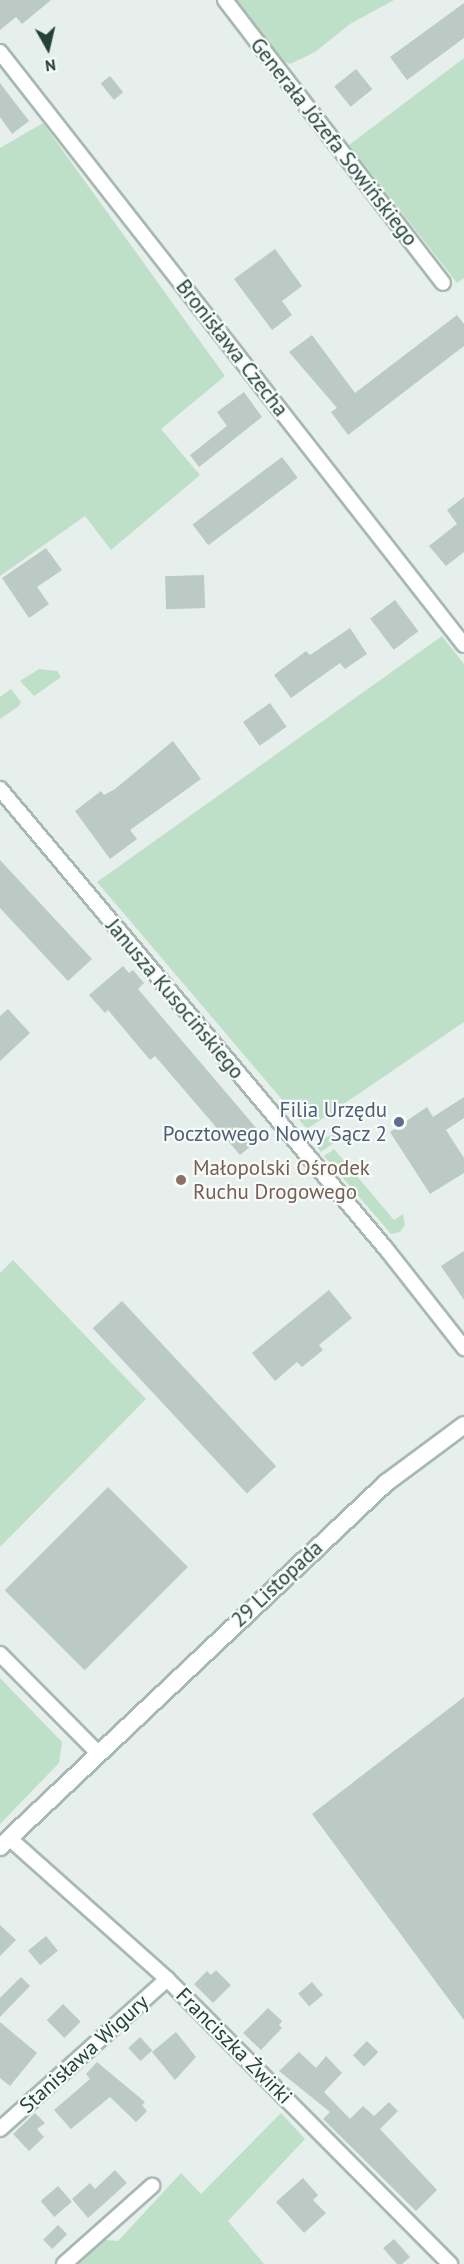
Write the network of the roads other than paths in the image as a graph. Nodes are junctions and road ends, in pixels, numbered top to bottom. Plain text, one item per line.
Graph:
1 (225, 0) edge
2 (0, 52) edge
3 (443, 284) dead end
4 (464, 645) edge
5 (0, 789) edge
6 (464, 1348) edge
7 (464, 1425) edge
8 (0, 1654) edge
9 (98, 1753) junction
10 (4, 1842) edge
11 (167, 1979) junction
12 (0, 2129) edge
13 (152, 2186) dead end
14 (64, 2264) edge
15 (450, 2264) edge

1 - 3 street, Generała Józefa Sowińskiego
2 - 4 street, Bronisława Czecha
5 - 6 street, Janusza Kusocińskiego
7 - 9 street, 29 Listopada
8 - 9 street
9 - 10 street, 29 Listopada
10 - 11 street, Franciszka Żwirki
11 - 12 street, Stanisława Wigury
11 - 15 street, Franciszka Żwirki
13 - 14 street

